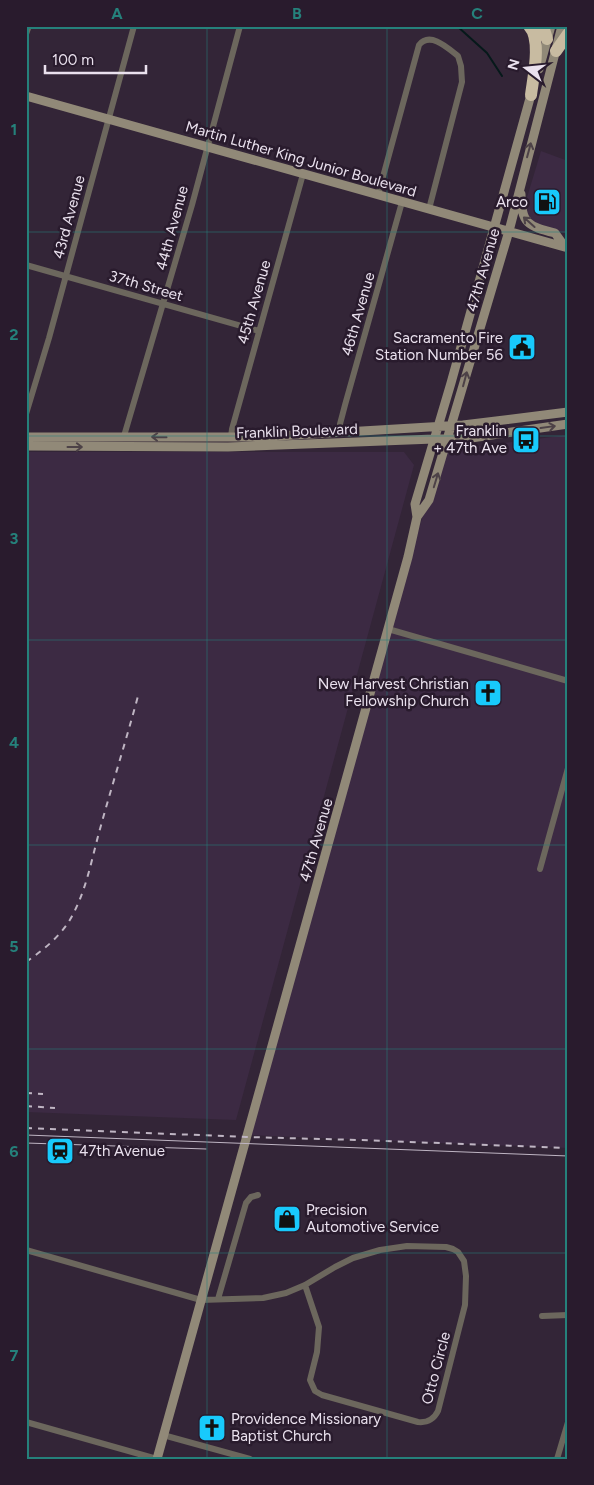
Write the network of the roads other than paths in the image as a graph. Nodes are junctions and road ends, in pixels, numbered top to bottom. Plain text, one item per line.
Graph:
1 (28, 26) edge
2 (134, 26) edge
3 (240, 26) edge
4 (529, 26) edge
5 (542, 26) edge
6 (562, 26) edge
7 (549, 32) edge
8 (26, 34) edge
9 (568, 34) edge
10 (556, 51) junction
11 (531, 95) junction
12 (26, 96) edge
13 (108, 118) junction
14 (206, 146) junction
15 (304, 174) junction
16 (521, 180) junction
17 (378, 195) junction
18 (402, 202) junction
19 (429, 209) junction
20 (494, 227) junction
21 (508, 231) junction
22 (566, 248) edge
23 (26, 265) edge
24 (66, 276) junction
25 (164, 304) junction
26 (259, 331) junction
27 (568, 412) edge
28 (26, 414) edge
29 (568, 424) edge
30 (452, 426) junction
31 (438, 427) junction
32 (340, 432) junction
33 (318, 434) junction
34 (124, 436) junction
35 (26, 437) edge
36 (189, 437) junction
37 (231, 437) junction
38 (434, 439) junction
39 (448, 439) junction
40 (26, 446) edge
41 (260, 446) junction
42 (417, 517) junction
43 (388, 629) junction
44 (568, 681) edge
45 (568, 768) edge
46 (540, 869) dead end
47 (258, 1195) dead end
48 (26, 1250) edge
49 (305, 1285) junction
50 (218, 1299) junction
51 (201, 1300) junction
52 (568, 1315) edge
53 (542, 1316) dead end
54 (26, 1422) edge
55 (568, 1422) edge
56 (164, 1434) junction
57 (157, 1459) edge
58 (250, 1459) edge
59 (558, 1459) edge

1 - 8 street
2 - 13 street, 43rd Avenue
3 - 14 street, 44th Avenue
4 - 11 highway
5 - 7 highway
6 - 10 main road, 47th Avenue
7 - 11 main road, 47th Avenue
9 - 10 highway
16 -> 10 main road, 47th Avenue
11 - 20 main road, 47th Avenue
12 - 13 main road, Martin Luther King Junior Boulevard
13 - 14 main road, Martin Luther King Junior Boulevard
13 - 24 street, 43rd Avenue
14 - 15 main road, Martin Luther King Junior Boulevard
14 - 25 street, 44th Avenue
15 - 17 main road, Martin Luther King Junior Boulevard
15 - 26 street, 45th Avenue
16 - 21 main road, 47th Avenue
22 -> 16 main road
17 - 18 main road, Martin Luther King Junior Boulevard
17 - 19 street
18 - 19 main road, Martin Luther King Junior Boulevard
18 - 32 street, 46th Avenue
19 - 20 main road, Martin Luther King Junior Boulevard
20 - 21 main road, Martin Luther King Junior Boulevard
20 - 31 main road, 47th Avenue
21 - 22 main road, Martin Luther King Junior Boulevard
30 -> 21 main road, 47th Avenue
23 - 24 street, 37th Street
24 - 25 street, 37th Street
24 - 28 street, 43rd Avenue
25 - 26 street, 37th Street
25 - 34 street, 44th Avenue
26 - 37 street, 45th Avenue
27 - 30 main road, Franklin Boulevard
39 -> 29 main road, Franklin Boulevard
30 - 31 main road, Franklin Boulevard
30 - 39 main road, 47th Avenue
31 - 32 main road, Franklin Boulevard
31 - 38 main road, 47th Avenue
32 - 33 main road, Franklin Boulevard
33 - 37 main road, Franklin Boulevard
33 - 41 main road
34 - 35 main road, Franklin Boulevard
36 -> 34 main road, Franklin Boulevard
36 - 37 main road, Franklin Boulevard
36 - 41 main road
38 - 39 main road, Franklin Boulevard
38 - 41 main road, Franklin Boulevard
38 - 42 main road, 47th Avenue
42 -> 39 main road, 47th Avenue
40 -> 41 main road, Franklin Boulevard
42 - 43 main road, 47th Avenue
43 - 44 street
43 - 51 main road, 47th Avenue
45 - 46 street
47 - 50 street
48 - 51 street, Otto Circle
49 - 49 street, Otto Circle
49 - 50 street, Otto Circle
50 - 51 street, Otto Circle
51 - 56 main road, 47th Avenue
52 - 53 street
54 - 57 street
55 - 59 street
56 - 57 main road, 47th Avenue
56 - 58 street

